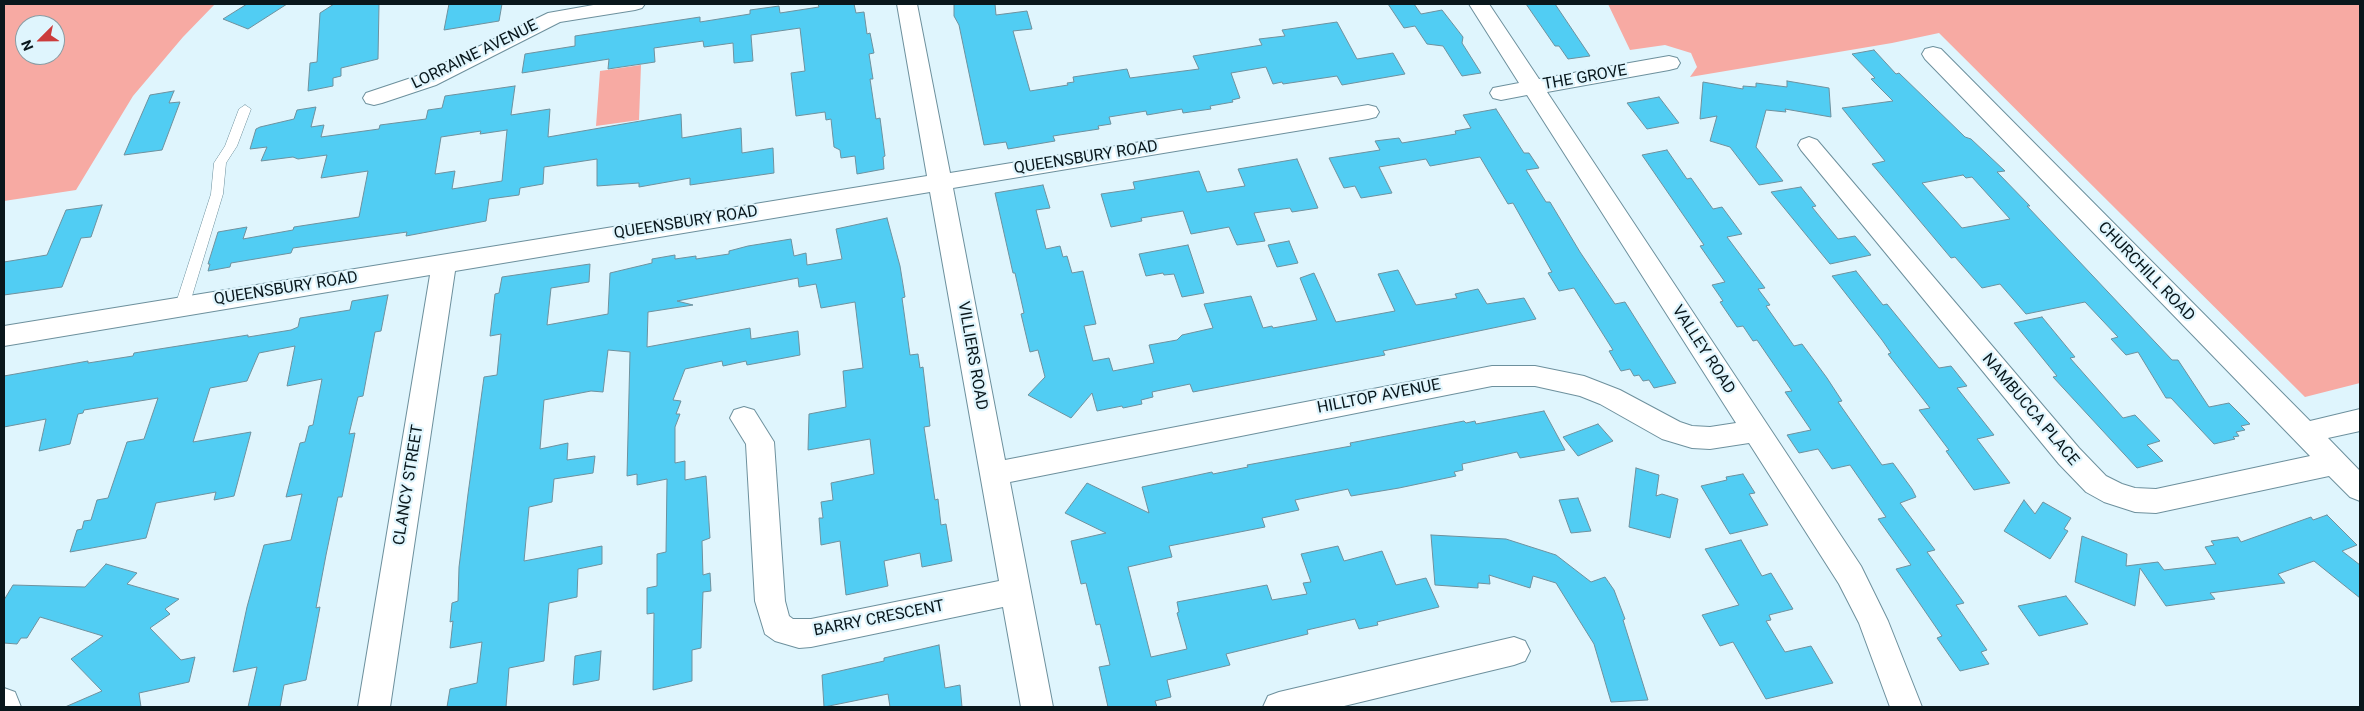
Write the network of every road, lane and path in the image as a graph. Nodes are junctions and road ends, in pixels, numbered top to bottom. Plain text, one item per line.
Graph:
1 (635, 4) edge
2 (907, 4) edge
3 (1479, 4) edge
4 (1933, 54) dead end
5 (1668, 64) dead end
6 (1533, 88) junction
7 (1501, 93) dead end
8 (374, 98) dead end
9 (245, 109) dead end
10 (1368, 112) dead end
11 (1809, 145) dead end
12 (940, 181) junction
13 (444, 264) junction
14 (182, 306) junction
15 (4, 336) edge
16 (744, 418) dead end
17 (2360, 420) edge
18 (1756, 431) junction
19 (2304, 433) junction
20 (2334, 463) junction
21 (994, 474) junction
22 (2360, 489) edge
23 (1016, 591) junction
24 (1514, 651) dead end
25 (4, 703) edge
26 (6, 707) edge
27 (374, 707) edge
28 (1037, 707) edge
29 (1279, 707) edge
30 (1906, 707) edge

1 - 8 street, LORRAINE AVENUE
2 - 12 street, VILLIERS ROAD
3 - 6 street, VALLEY ROAD
4 - 19 street, CHURCHILL ROAD
5 - 6 street, THE GROVE
6 - 7 street, THE GROVE
6 - 18 street, VALLEY ROAD
9 - 14 lane
10 - 12 street, QUEENSBURY ROAD
11 - 20 street, NAMBUCCA PLACE
12 - 13 street, QUEENSBURY ROAD
12 - 21 street, VILLIERS ROAD
13 - 14 street, QUEENSBURY ROAD
13 - 27 street, CLANCY STREET
14 - 15 street, QUEENSBURY ROAD
16 - 23 street, BARRY CRESCENT
17 - 19 street
18 - 21 street, HILLTOP AVENUE
18 - 30 street, VALLEY ROAD
19 - 20 street, CHURCHILL ROAD
20 - 22 street, CHURCHILL ROAD
21 - 23 street, VILLIERS ROAD
23 - 28 street, VILLIERS ROAD
24 - 29 street
25 - 26 street

